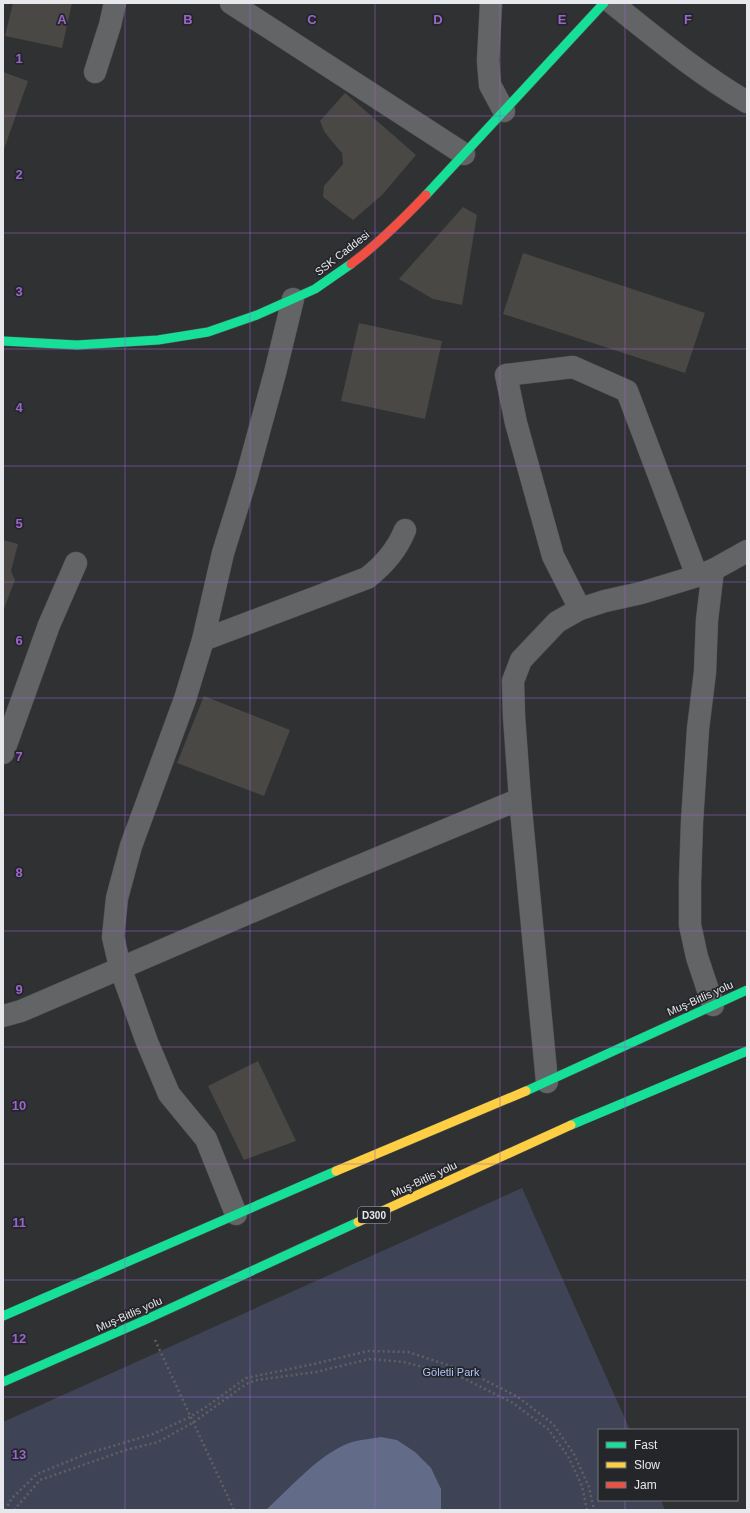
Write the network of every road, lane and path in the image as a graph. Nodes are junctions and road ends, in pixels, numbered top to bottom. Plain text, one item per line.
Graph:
1 (115, 3) edge
2 (231, 3) edge
3 (490, 3) edge
4 (604, 3) edge
5 (612, 3) edge
6 (95, 72) dead end
7 (747, 102) edge
8 (504, 111) junction
9 (464, 154) junction
10 (293, 299) junction
11 (3, 342) edge
12 (405, 530) dead end
13 (747, 551) edge
14 (76, 563) dead end
15 (705, 573) junction
16 (580, 609) junction
17 (203, 640) junction
18 (3, 753) edge
19 (520, 799) junction
20 (120, 967) junction
21 (747, 990) edge
22 (713, 1005) junction
23 (3, 1016) edge
24 (747, 1052) edge
25 (548, 1082) junction
26 (236, 1214) junction
27 (3, 1316) edge
28 (161, 1351) dead end
29 (3, 1382) edge
30 (190, 1417) junction
31 (194, 1422) junction
32 (5, 1510) edge
33 (14, 1510) edge
34 (234, 1510) edge
35 (587, 1510) edge
36 (594, 1510) edge

1 - 6 street
2 - 9 street
3 - 8 street
4 - 8 main road, SSK Caddesi
5 - 7 street
8 - 9 main road, SSK Caddesi
9 - 10 main road, SSK Caddesi
10 - 11 main road, SSK Caddesi
10 - 17 street
12 - 17 street
13 - 15 street
14 - 18 street
15 - 16 street
15 - 16 street
15 - 22 street
16 - 19 street
17 - 20 street
19 - 20 street
19 - 25 street
20 - 23 street
20 - 26 street
21 - 22 main road, Muş-Bitlis yolu
22 - 25 main road, Muş-Bitlis yolu
24 - 29 main road, Muş-Bitlis yolu / D300
25 - 26 main road, Muş-Bitlis yolu
26 - 27 main road, Muş-Bitlis yolu
28 - 30 path
30 - 31 path
30 - 32 path
30 - 36 path
31 - 33 path
31 - 34 path
31 - 35 path

